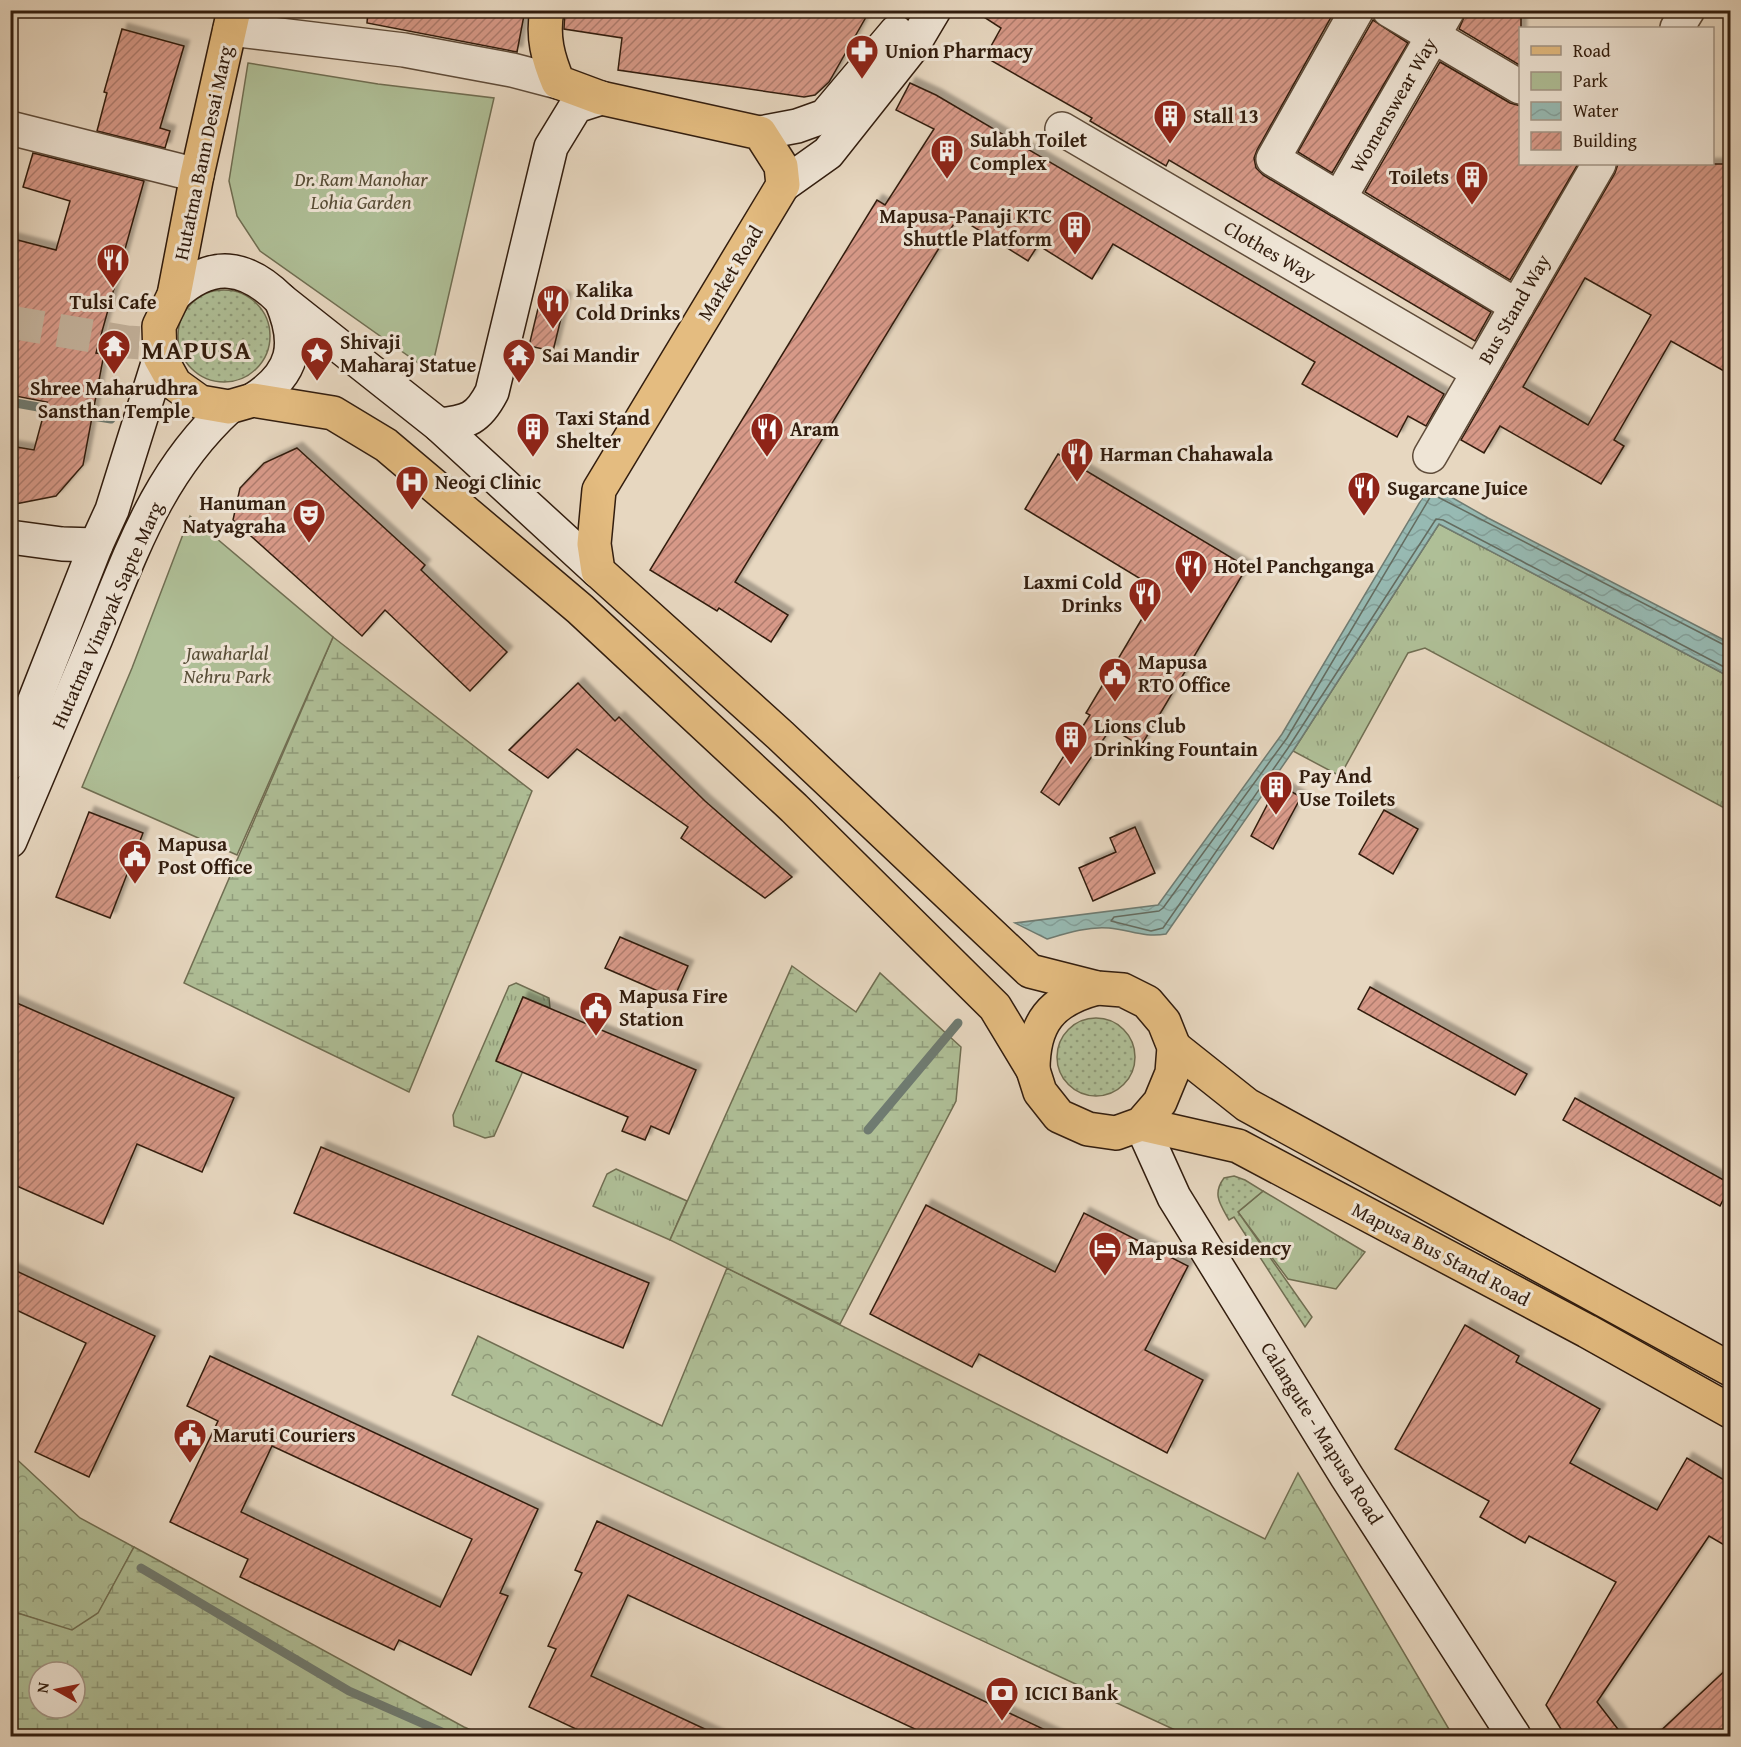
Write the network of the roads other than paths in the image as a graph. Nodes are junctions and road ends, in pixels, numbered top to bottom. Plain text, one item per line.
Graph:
1 (547, 10) edge
2 (908, 10) edge
3 (934, 10) edge
4 (1357, 10) edge
5 (1389, 10) edge
6 (1688, 10) edge
7 (232, 20) edge
8 (1440, 23) edge
9 (1678, 27) edge
10 (558, 82) junction
11 (1519, 85) edge
12 (601, 98) junction
13 (10, 128) edge
14 (1062, 129) dead end
15 (760, 133) junction
16 (1598, 165) edge
17 (197, 175) junction
18 (783, 185) junction
19 (1339, 199) junction
20 (174, 295) junction
21 (281, 300) junction
22 (1517, 306) junction
23 (160, 357) junction
24 (1478, 372) junction
25 (241, 404) junction
26 (439, 425) junction
27 (1430, 456) dead end
28 (10, 537) edge
29 (96, 545) junction
30 (598, 571) junction
31 (10, 763) edge
32 (10, 840) edge
33 (1097, 988) junction
34 (1174, 1047) junction
35 (1033, 1070) junction
36 (1141, 1124) junction
37 (1731, 1369) edge
38 (1731, 1411) edge
39 (1514, 1737) edge

1 - 10 main road
2 - 15 main road
3 - 18 main road, Market Road
4 - 19 main road
5 - 8 main road
6 - 9 main road
7 - 10 main road
7 - 17 main road, Hutatma Bann Desai Marg
8 - 11 main road
8 - 19 main road, Womenswear Way
10 - 12 main road
12 - 15 main road
12 - 26 main road
13 - 17 main road
14 - 24 main road, Clothes Way
15 - 18 main road
16 - 22 main road, Bus Stand Way
17 - 20 main road, Hutatma Bann Desai Marg
18 - 30 main road, Market Road
19 - 22 main road
20 - 21 main road
20 - 23 main road
21 - 25 main road
21 - 26 main road
22 - 24 main road, Bus Stand Way
23 - 25 main road
23 - 29 main road, Hutatma Vinayak Sapte Marg
24 - 27 main road, Bus Stand Way
25 - 32 main road, Hutatma Vinayak Sapte Marg
25 - 35 main road
26 - 30 main road
28 - 29 main road
29 - 31 main road, Hutatma Vinayak Sapte Marg
30 - 33 main road
33 - 34 main road
33 - 35 main road
34 - 36 main road
34 - 37 main road, Mapusa Bus Stand Road
35 - 36 main road
36 - 38 main road, Mapusa Bus Stand Road
36 - 39 main road, Calangute - Mapusa Road

